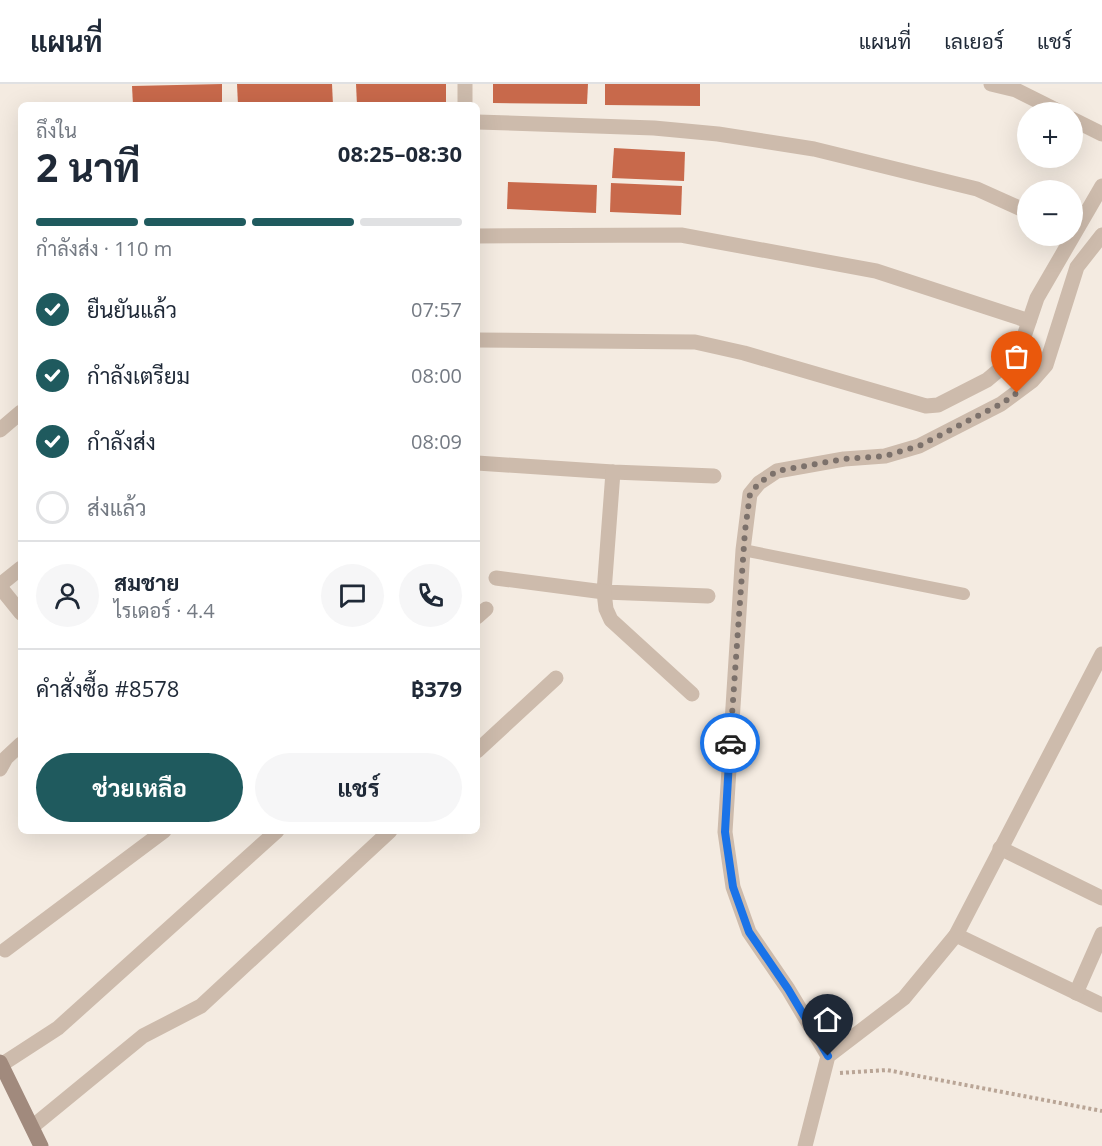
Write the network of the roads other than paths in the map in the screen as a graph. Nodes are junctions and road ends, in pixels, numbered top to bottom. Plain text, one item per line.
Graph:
1 (465, 84) edge
2 (991, 84) edge
3 (465, 102) edge
4 (1040, 102) edge
5 (480, 122) edge
6 (1083, 124) edge
7 (1102, 134) edge
8 (1102, 186) edge
9 (1017, 207) edge
10 (1083, 218) edge
11 (1102, 235) edge
12 (480, 236) edge
13 (1067, 246) edge
14 (1029, 321) junction
15 (480, 340) edge
16 (18, 415) edge
17 (0, 430) edge
18 (480, 463) edge
19 (613, 472) junction
20 (714, 476) dead end
21 (743, 550) junction
22 (18, 571) edge
23 (496, 578) dead end
24 (0, 586) edge
25 (604, 592) junction
26 (964, 594) dead end
27 (708, 596) dead end
28 (18, 609) edge
29 (1102, 654) edge
30 (556, 678) dead end
31 (692, 694) dead end
32 (18, 747) edge
33 (480, 748) edge
34 (2, 762) edge
35 (160, 834) edge
36 (274, 834) edge
37 (387, 834) edge
38 (1000, 848) junction
39 (1102, 898) edge
40 (1102, 934) edge
41 (956, 935) junction
42 (5, 950) dead end
43 (1076, 993) junction
44 (1102, 1005) edge
45 (828, 1056) junction
46 (1, 1064) edge
47 (32, 1127) junction
48 (41, 1146) edge
49 (805, 1146) edge

1 - 3 street
2 - 4 street
5 - 9 street
6 - 7 street
8 - 10 street
11 - 21 street
12 - 14 street
13 - 14 street
14 - 15 street
16 - 17 street
18 - 19 street
19 - 20 street
19 - 25 street
21 - 26 lane
21 - 45 street
22 - 24 street
23 - 25 street
24 - 28 street
25 - 27 street
25 - 31 street
29 - 38 street
30 - 33 street
32 - 34 street
35 - 42 street
36 - 46 street
37 - 47 street
38 - 39 street
38 - 41 street
40 - 43 street
41 - 43 street
41 - 45 street
43 - 44 street
45 - 49 street
46 - 47 main road
47 - 48 main road

